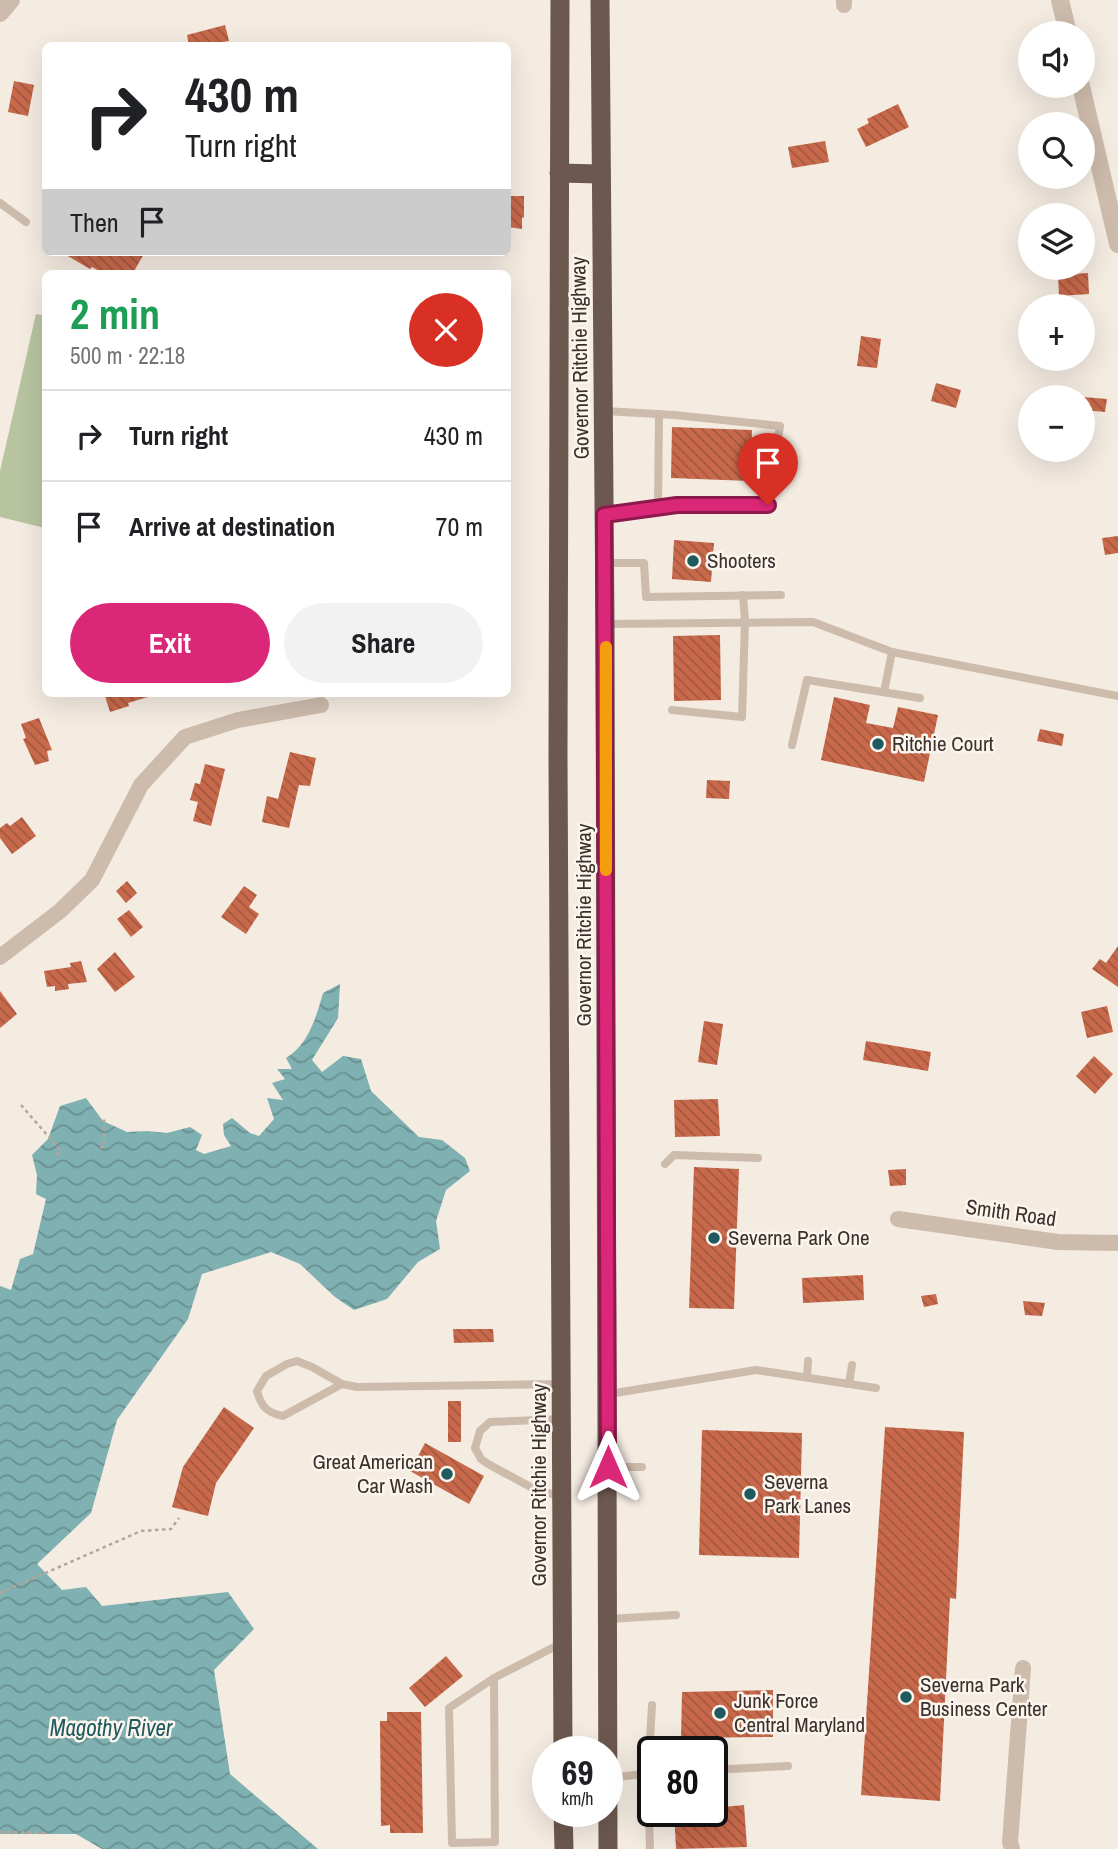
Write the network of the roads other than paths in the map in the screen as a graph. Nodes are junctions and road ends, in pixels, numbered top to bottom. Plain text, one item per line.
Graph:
1 (11, 0) edge
2 (560, 0) edge
3 (600, 0) edge
4 (1060, 0) edge
5 (0, 13) edge
6 (1065, 21) edge
7 (1084, 98) edge
8 (559, 173) junction
9 (601, 174) junction
10 (0, 203) edge
11 (26, 222) dead end
12 (1118, 244) edge
13 (603, 411) junction
14 (659, 414) junction
15 (658, 508) junction
16 (604, 515) junction
17 (605, 564) junction
18 (781, 595) dead end
19 (743, 596) junction
20 (745, 621) junction
21 (606, 624) junction
22 (892, 652) junction
23 (884, 692) junction
24 (1118, 696) edge
25 (920, 698) dead end
26 (321, 705) dead end
27 (672, 710) dead end
28 (792, 745) dead end
29 (0, 957) edge
30 (758, 1158) dead end
31 (665, 1164) dead end
32 (898, 1219) dead end
33 (1118, 1243) edge
34 (808, 1362) dead end
35 (852, 1365) dead end
36 (807, 1377) junction
37 (342, 1384) junction
38 (561, 1384) junction
39 (849, 1384) junction
40 (876, 1388) dead end
41 (608, 1395) junction
42 (561, 1419) junction
43 (608, 1467) junction
44 (642, 1467) dead end
45 (562, 1496) junction
46 (676, 1615) dead end
47 (608, 1619) junction
48 (562, 1642) junction
49 (1023, 1668) dead end
50 (494, 1678) junction
51 (652, 1705) dead end
52 (563, 1736) edge
53 (608, 1736) edge
54 (652, 1736) edge
55 (788, 1766) dead end
56 (728, 1769) edge
57 (563, 1827) edge
58 (608, 1827) edge
59 (650, 1827) edge
60 (564, 1849) edge
61 (608, 1849) edge
62 (650, 1849) edge
63 (1012, 1849) edge

1 - 5 street
2 - 8 highway, Governor Ritchie Highway
3 - 9 highway, Governor Ritchie Highway
4 - 6 street
7 - 12 street
8 - 9 highway
8 - 38 highway, Governor Ritchie Highway
9 - 13 highway, Governor Ritchie Highway
10 - 11 lane
13 - 14 lane
13 - 16 highway, Governor Ritchie Highway
14 - 15 lane
14 - 15 lane
15 - 16 lane
16 - 17 highway, Governor Ritchie Highway
17 - 19 lane
17 - 21 highway, Governor Ritchie Highway
18 - 19 lane
19 - 20 lane
20 - 21 lane
20 - 22 lane
20 - 27 lane
21 - 41 highway, Governor Ritchie Highway
22 - 23 lane
22 - 24 lane
23 - 25 lane
23 - 28 lane
26 - 29 street
30 - 31 lane
32 - 33 street, Smith Road
34 - 36 lane
35 - 39 lane
36 - 39 lane
36 - 41 lane
37 - 37 lane
37 - 38 lane
38 - 42 highway, Governor Ritchie Highway
39 - 40 lane
41 - 43 highway, Governor Ritchie Highway
42 - 45 highway, Governor Ritchie Highway
42 - 45 lane
43 - 44 lane
43 - 47 highway, Governor Ritchie Highway
45 - 48 highway, Governor Ritchie Highway
46 - 47 lane
47 - 53 highway, Governor Ritchie Highway
48 - 50 lane
48 - 52 highway, Governor Ritchie Highway
49 - 63 street
50 - 50 lane
51 - 54 lane
55 - 56 lane
57 - 60 highway
58 - 61 highway, Governor Ritchie Highway
59 - 62 lane

